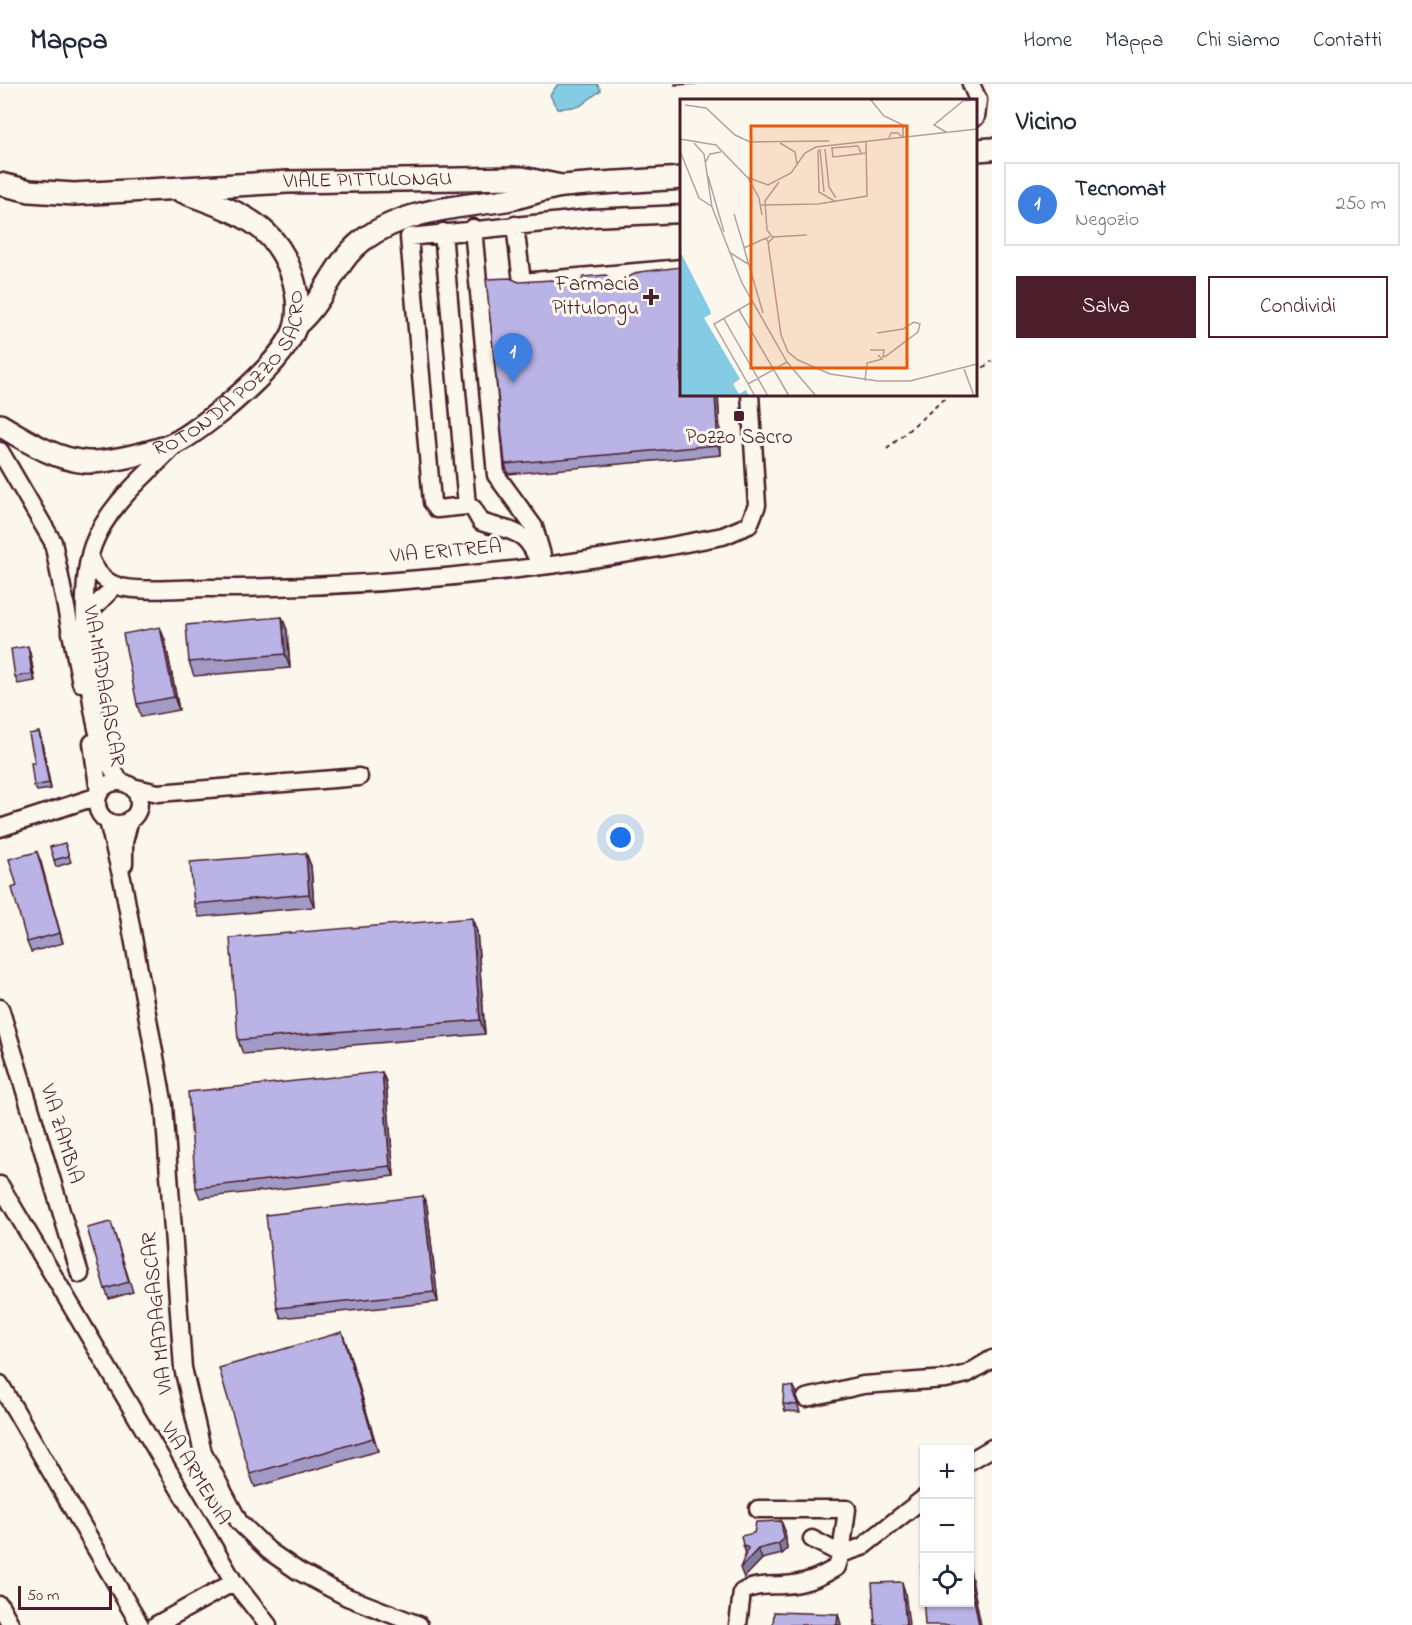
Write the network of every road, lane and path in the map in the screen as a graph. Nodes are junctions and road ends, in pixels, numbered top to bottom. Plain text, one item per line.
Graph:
1 (970, 84) edge
2 (977, 106) edge
3 (992, 149) edge
4 (977, 150) edge
5 (680, 178) edge
6 (0, 184) edge
7 (561, 186) junction
8 (175, 189) junction
9 (680, 214) edge
10 (515, 225) junction
11 (473, 228) junction
12 (443, 232) junction
13 (680, 268) edge
14 (296, 325) junction
15 (992, 361) edge
16 (977, 372) edge
17 (750, 396) edge
18 (948, 396) edge
19 (0, 425) edge
20 (178, 442) junction
21 (887, 449) dead end
22 (0, 451) edge
23 (467, 506) junction
24 (90, 558) junction
25 (541, 565) junction
26 (62, 587) junction
27 (137, 588) junction
28 (86, 591) junction
29 (109, 592) junction
30 (85, 616) junction
31 (359, 777) dead end
32 (126, 784) junction
33 (158, 793) junction
34 (99, 794) junction
35 (56, 811) junction
36 (133, 815) junction
37 (105, 818) junction
38 (0, 828) edge
39 (123, 883) junction
40 (0, 1008) edge
41 (0, 1185) edge
42 (5, 1207) edge
43 (80, 1274) dead end
44 (992, 1359) edge
45 (0, 1384) edge
46 (806, 1398) dead end
47 (992, 1448) edge
48 (974, 1458) edge
49 (923, 1499) edge
50 (758, 1509) dead end
51 (812, 1539) dead end
52 (841, 1554) junction
53 (234, 1582) junction
54 (0, 1605) edge
55 (11, 1625) edge
56 (140, 1625) edge
57 (156, 1625) edge
58 (268, 1625) edge
59 (420, 1625) edge
60 (738, 1625) edge

1 - 2 street
3 - 4 main road
5 - 7 main road, VIALE PITTULONGU
6 - 8 main road, ROTONDA POZZO SACRO
7 - 8 main road, VIALE PITTULONGU
7 - 14 main road, VIALE PITTULONGU
8 - 14 main road, ROTONDA POZZO SACRO
9 - 10 street
10 - 11 street
10 - 13 street
11 - 12 street
11 - 25 street
12 - 23 street
12 - 23 street
14 - 20 main road, ROTONDA POZZO SACRO
15 - 16 path
17 - 25 street, VIA ERITREA
18 - 21 path
19 - 20 main road, ROTONDA POZZO SACRO
20 - 24 street, VIA MADAGASCAR
22 - 26 street, VIA MADAGASCAR
23 - 25 street
24 - 27 street, VIA ERITREA
24 - 28 street, VIA MADAGASCAR
25 - 27 street, VIA ERITREA
26 - 28 street, VIA MADAGASCAR
26 - 34 street, VIA MADAGASCAR
27 - 29 street, VIA ERITREA
28 - 29 street, VIA ERITREA
28 - 30 street, VIA MADAGASCAR
29 - 30 street
30 - 32 street, VIA MADAGASCAR
31 - 33 street
32 - 33 street
32 - 34 street
32 - 36 street
33 - 36 street
34 - 35 street
34 - 37 street
35 - 37 street
35 - 38 street
36 - 37 street
36 - 39 street, VIA MADAGASCAR
37 - 39 street, VIA MADAGASCAR
39 - 59 street, VIA MADAGASCAR
40 - 43 street, VIA ZAMBIA
41 - 42 street, VIA ARMENIA
42 - 53 street, VIA ARMENIA
44 - 46 street
45 - 56 street
47 - 48 street
49 - 52 street
50 - 52 street
51 - 52 street
52 - 60 street
53 - 57 street
53 - 58 street, VIA ARMENIA
54 - 55 street

